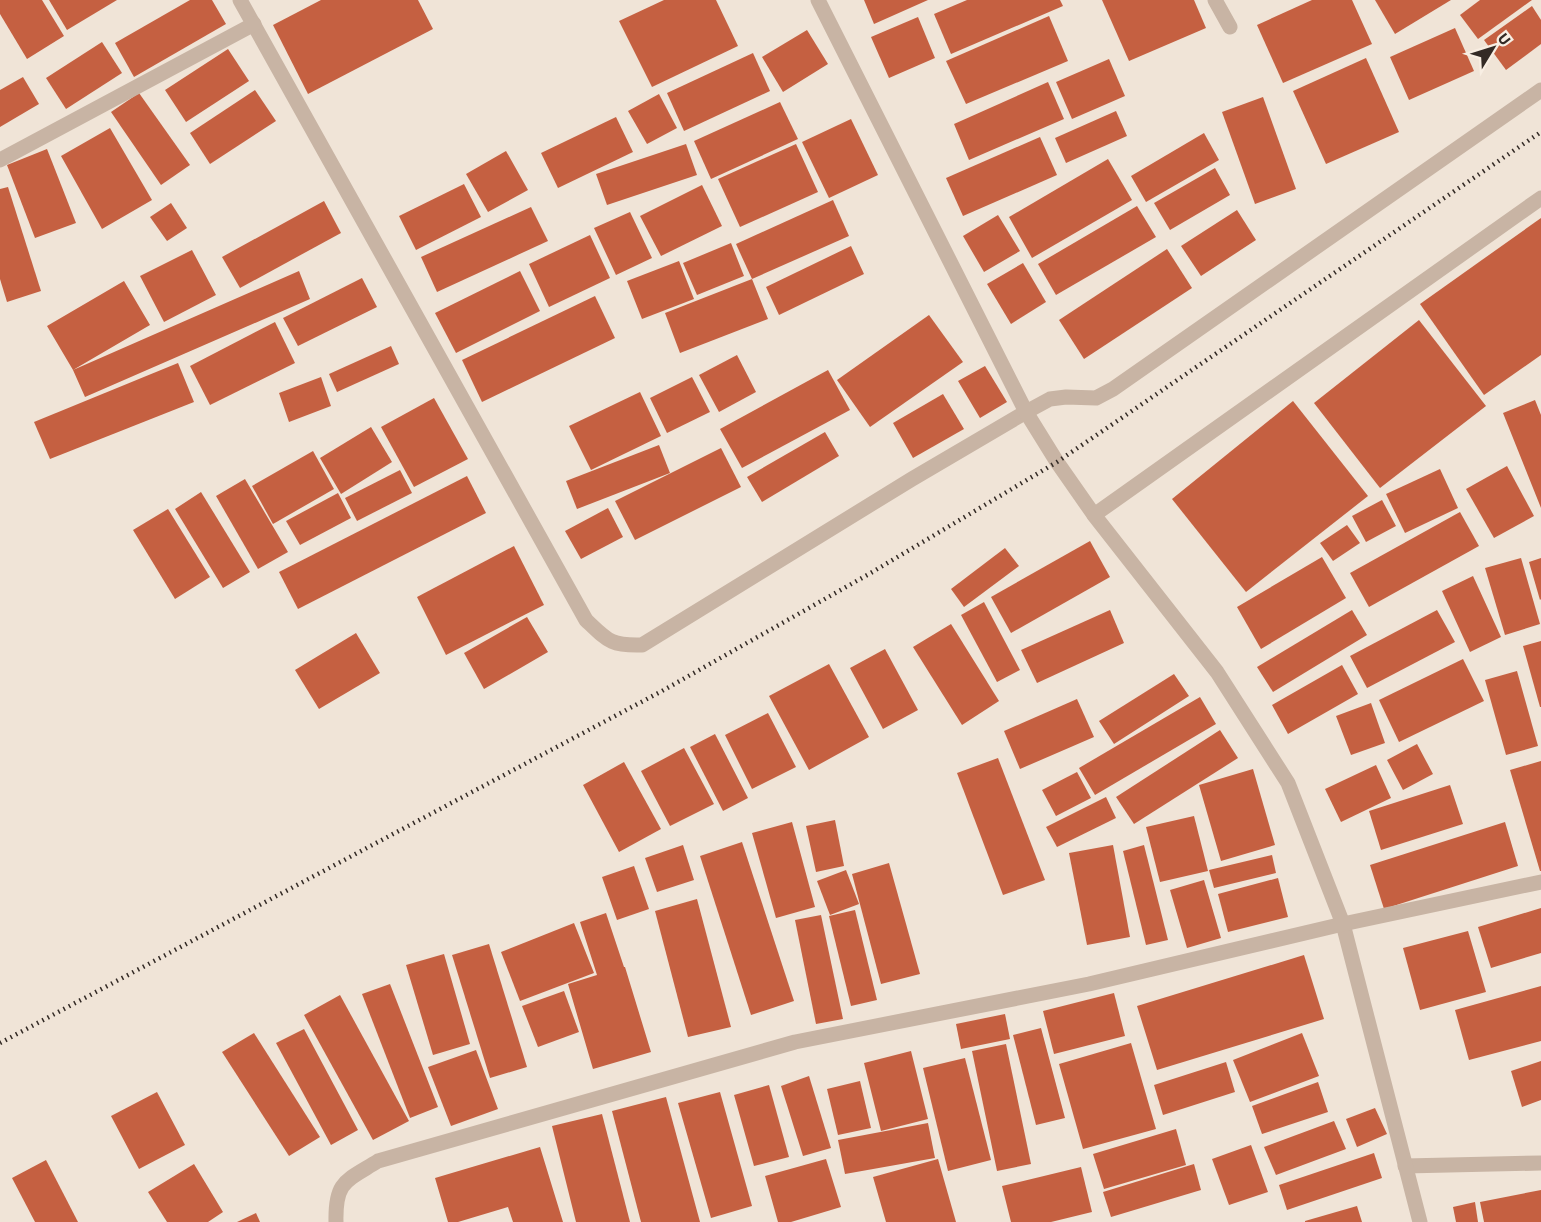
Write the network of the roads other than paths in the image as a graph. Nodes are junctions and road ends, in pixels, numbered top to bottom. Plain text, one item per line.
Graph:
1 (240, 0) edge
2 (818, 0) edge
3 (1215, 0) edge
4 (254, 24) junction
5 (1230, 27) dead end
6 (1541, 90) edge
7 (0, 160) edge
8 (1541, 198) edge
9 (1026, 412) junction
10 (1094, 515) junction
11 (1541, 882) edge
12 (1343, 924) junction
13 (1541, 1163) edge
14 (1405, 1166) junction
15 (336, 1222) edge
16 (1420, 1222) edge

1 - 4 street
2 - 9 street
3 - 5 street
4 - 7 street
4 - 9 street
6 - 9 street
8 - 10 street
9 - 10 street
10 - 12 street
11 - 12 street
12 - 14 street
12 - 15 street
13 - 14 street
14 - 16 street

